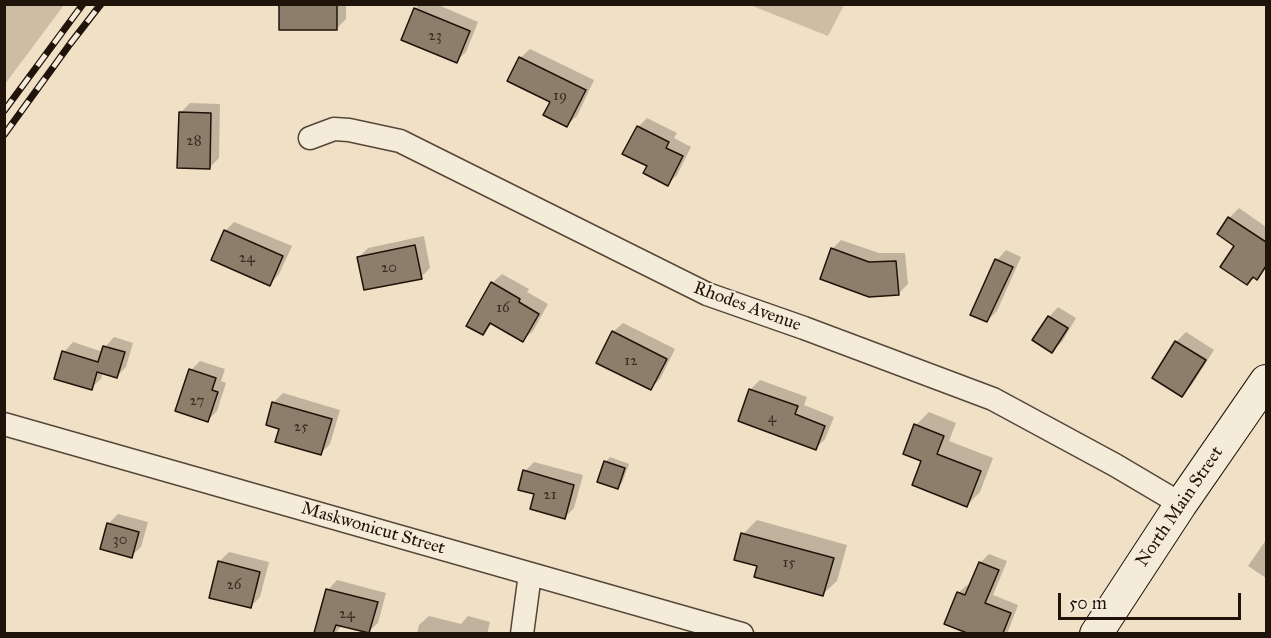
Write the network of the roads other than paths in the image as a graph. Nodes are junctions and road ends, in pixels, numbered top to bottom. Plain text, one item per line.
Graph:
1 (310, 138) dead end
2 (1266, 381) edge
3 (4, 424) edge
4 (1180, 504) junction
5 (530, 574) junction
6 (522, 633) edge
7 (742, 633) edge
8 (1098, 633) edge

1 - 4 street, Rhodes Avenue
2 - 4 main road, North Main Street
3 - 5 street, Maskwonicut Street
4 - 8 main road, North Main Street
5 - 6 street
5 - 7 street, Maskwonicut Street

